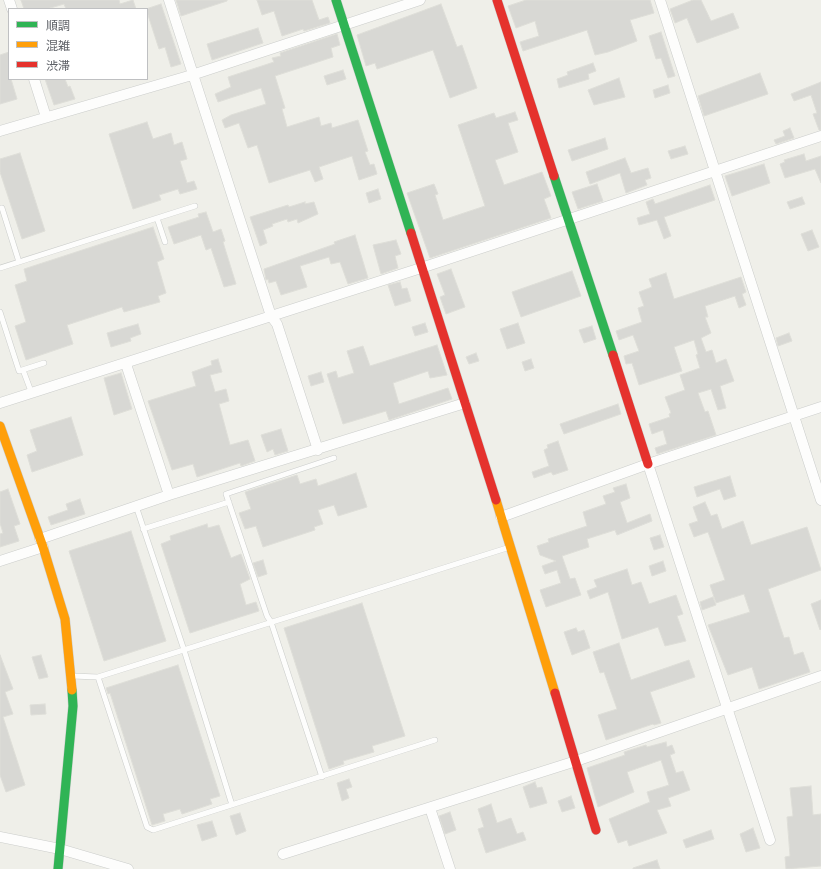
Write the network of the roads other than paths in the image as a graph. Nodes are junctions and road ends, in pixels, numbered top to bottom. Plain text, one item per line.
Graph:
1 (169, 0) edge
2 (336, 0) edge
3 (420, 0) edge
4 (497, 0) edge
5 (660, 0) edge
6 (344, 25) junction
7 (192, 75) junction
8 (34, 80) edge
9 (46, 117) junction
10 (0, 132) edge
11 (821, 136) edge
12 (715, 172) junction
13 (195, 206) dead end
14 (2, 208) dead end
15 (157, 218) junction
16 (568, 218) junction
17 (165, 242) dead end
18 (19, 262) junction
19 (0, 268) edge
20 (421, 268) junction
21 (0, 312) edge
22 (271, 316) junction
23 (44, 363) dead end
24 (126, 364) junction
25 (23, 370) junction
26 (32, 394) junction
27 (0, 403) edge
28 (465, 403) junction
29 (821, 406) edge
30 (794, 416) junction
31 (0, 426) edge
32 (318, 450) junction
33 (334, 458) dead end
34 (648, 464) junction
35 (169, 495) junction
36 (821, 500) edge
37 (229, 502) junction
38 (136, 506) junction
39 (501, 516) junction
40 (144, 529) junction
41 (41, 543) junction
42 (511, 546) junction
43 (0, 561) edge
44 (271, 622) junction
45 (184, 650) junction
46 (72, 676) junction
47 (821, 676) edge
48 (98, 677) junction
49 (726, 709) junction
50 (435, 740) dead end
51 (576, 761) junction
52 (322, 776) junction
53 (232, 805) junction
54 (430, 808) junction
55 (596, 830) dead end
56 (0, 837) edge
57 (770, 840) dead end
58 (59, 854) junction
59 (283, 854) dead end
60 (58, 869) edge
61 (128, 869) edge
62 (450, 869) edge

1 - 7 street
2 - 6 street
3 - 6 street
4 - 16 street
5 - 12 street
6 - 7 street
6 - 20 street
7 - 9 street
7 - 22 street
8 - 9 street
9 - 10 street
11 - 12 street
12 - 16 street
12 - 30 street
13 - 15 lane
14 - 18 lane
15 - 17 lane
15 - 18 lane
16 - 20 street
16 - 34 street
18 - 19 lane
20 - 22 street
20 - 28 street
21 - 25 lane
22 - 24 street
22 - 32 street
23 - 25 lane
24 - 26 street
24 - 35 street
25 - 26 lane
26 - 27 street
28 - 32 street
28 - 39 street
29 - 30 street
30 - 34 street
30 - 36 street
31 - 41 street
32 - 35 street
33 - 37 lane
34 - 39 street
34 - 49 street
35 - 38 street
37 - 40 lane
37 - 44 lane
38 - 40 lane
38 - 41 street
39 - 42 street
40 - 45 lane
41 - 43 street
41 - 46 street
42 - 44 lane
42 - 51 street
44 - 45 lane
44 - 52 lane
45 - 48 lane
45 - 53 lane
46 - 48 lane
46 - 58 street
47 - 49 street
48 - 53 lane
49 - 51 street
49 - 57 street
50 - 52 lane
51 - 54 street
51 - 55 street
52 - 53 lane
54 - 59 street
54 - 62 street
56 - 58 street
58 - 60 street
58 - 61 street

